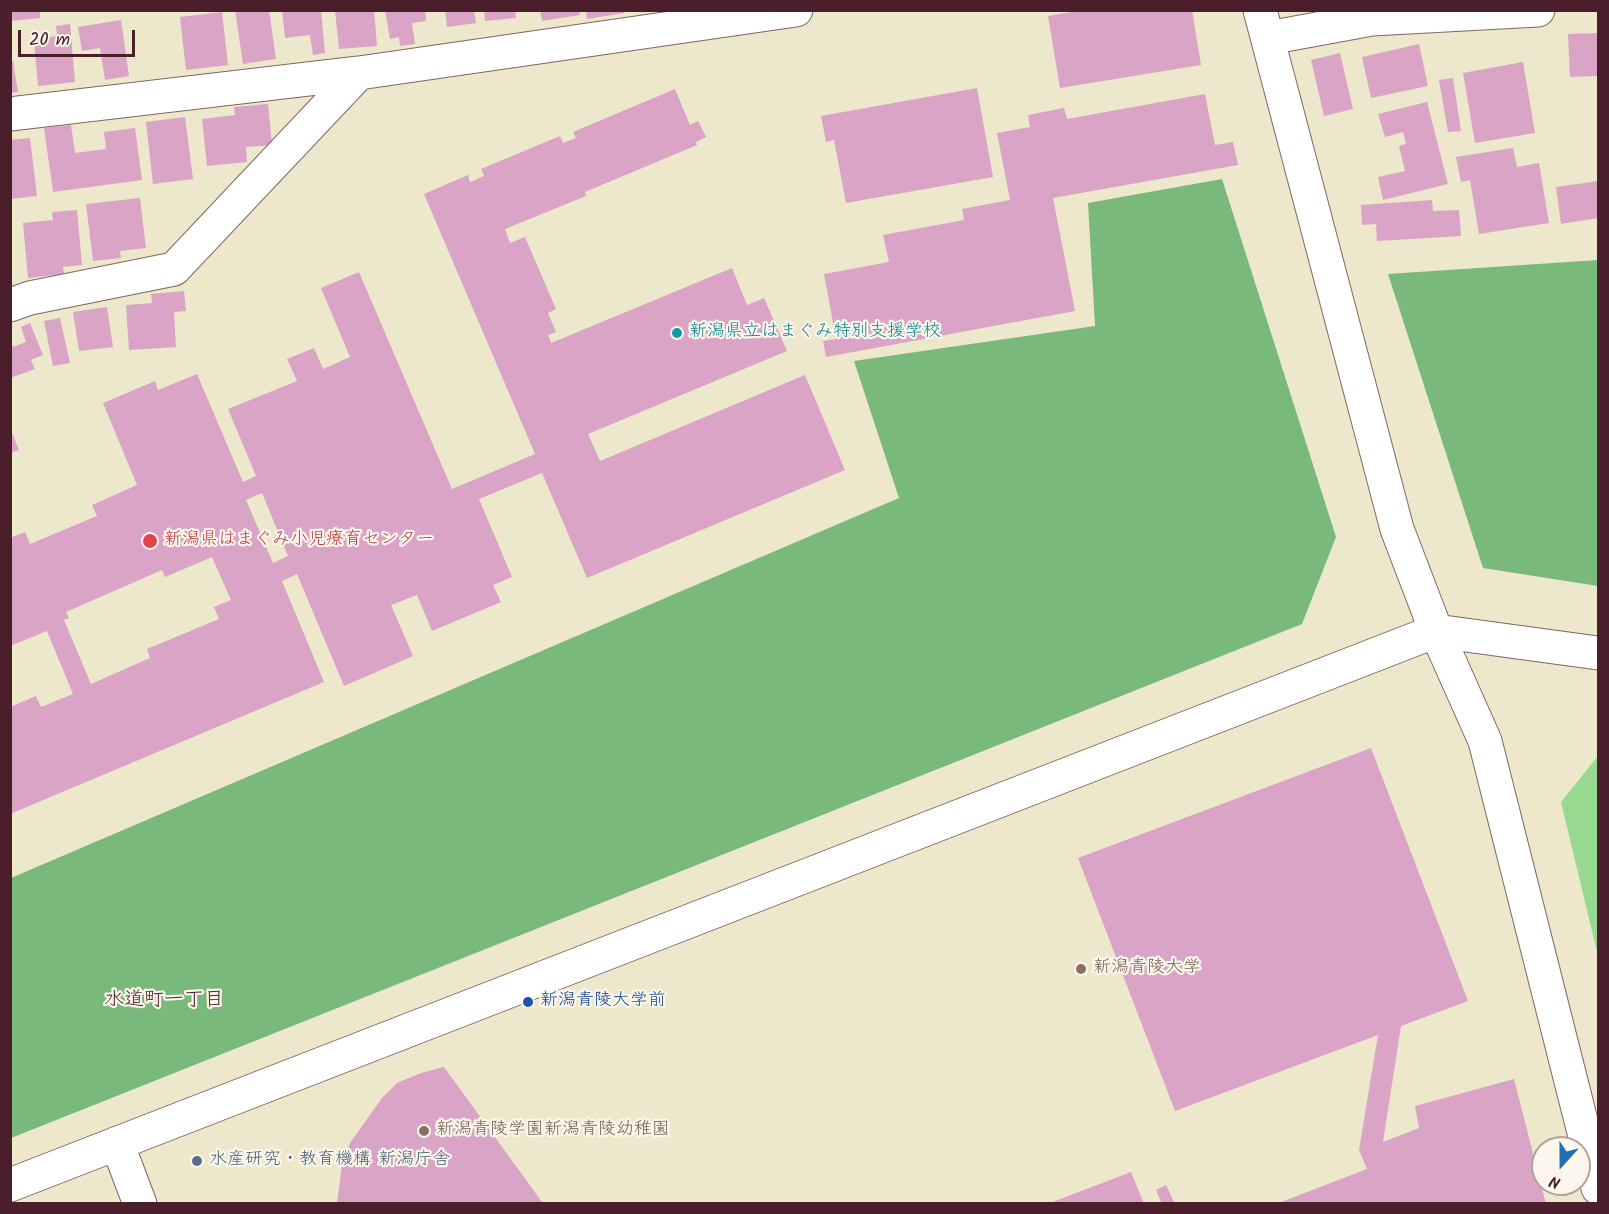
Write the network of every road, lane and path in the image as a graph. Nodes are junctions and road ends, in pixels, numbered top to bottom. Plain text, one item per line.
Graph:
1 (796, 10) edge
2 (1538, 10) edge
3 (1264, 24) edge
4 (359, 73) junction
5 (10, 114) edge
6 (10, 305) edge
7 (1436, 631) junction
8 (1599, 653) edge
9 (117, 1143) junction
10 (10, 1185) edge
11 (1599, 1188) edge
12 (140, 1203) edge

1 - 4 street
2 - 3 street
3 - 7 street
4 - 5 street
4 - 6 street
7 - 8 street
7 - 9 street
7 - 11 street
9 - 10 street
9 - 12 street

